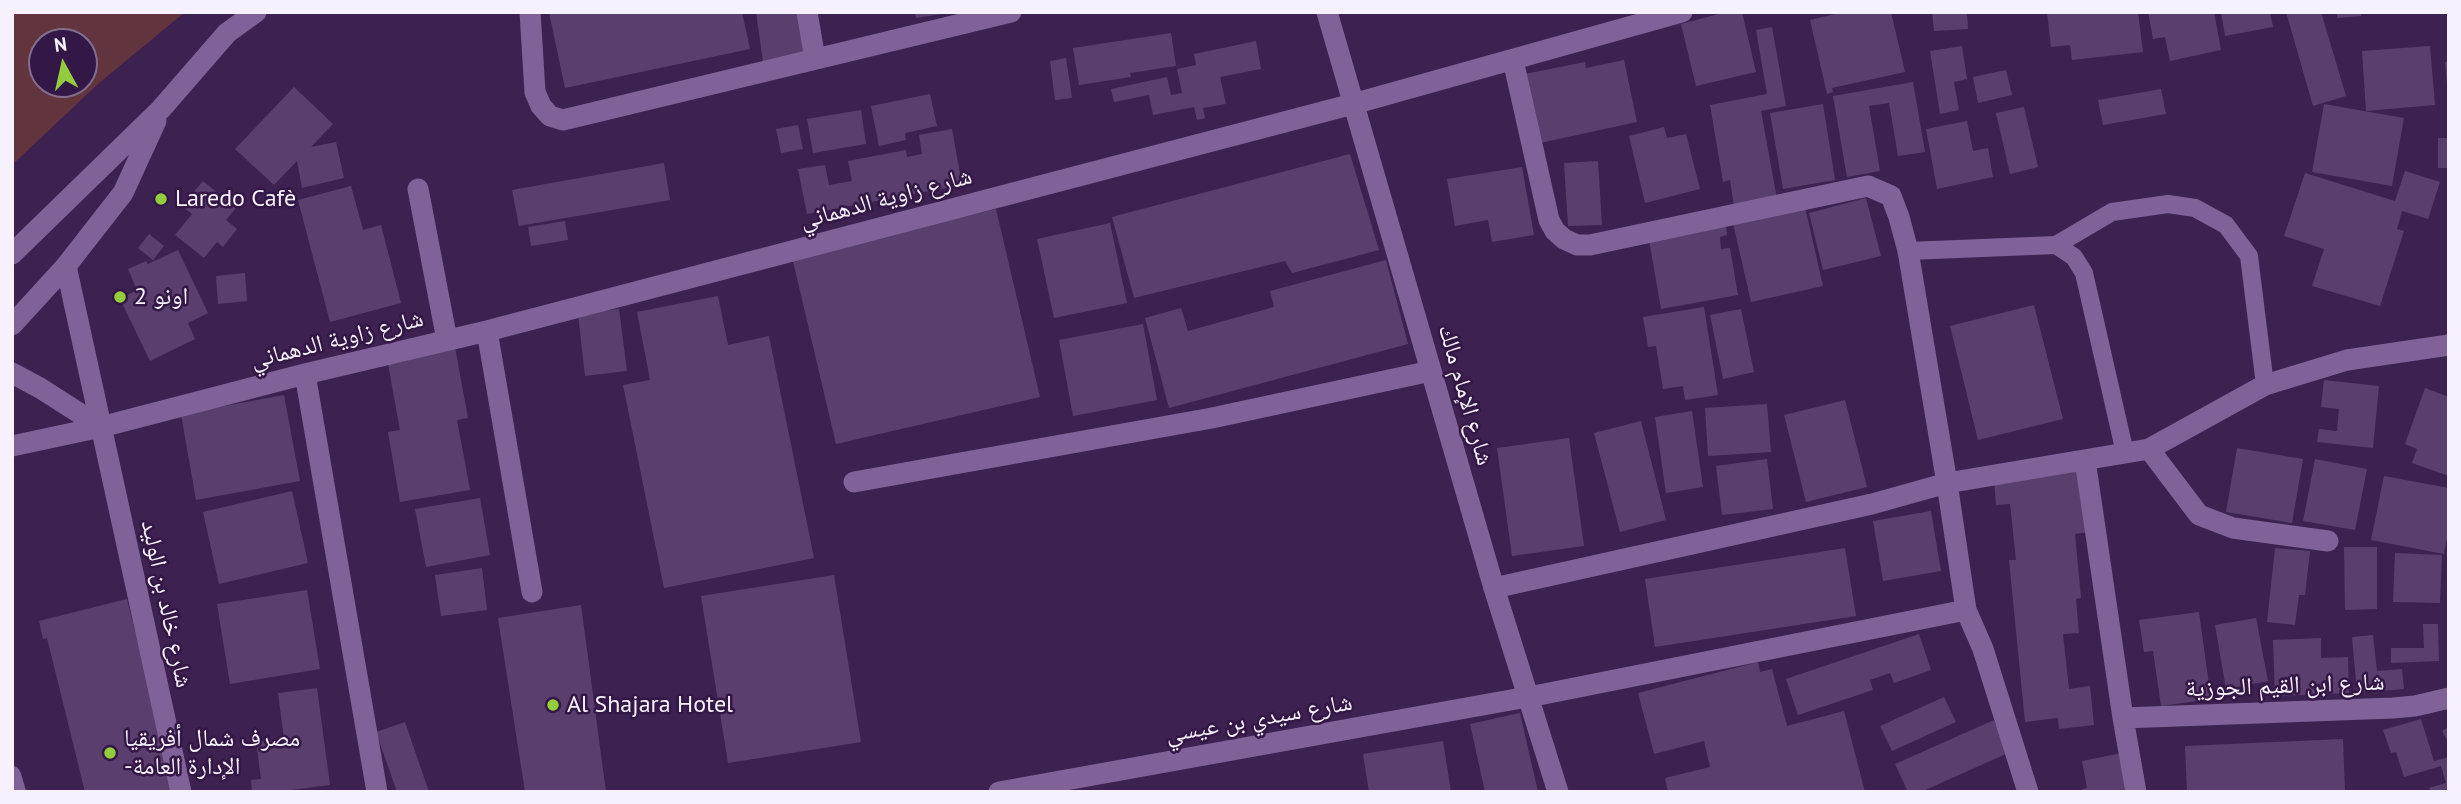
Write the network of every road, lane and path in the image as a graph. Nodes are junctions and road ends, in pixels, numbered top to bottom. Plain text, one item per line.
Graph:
1 (256, 12) edge
2 (530, 12) edge
3 (807, 12) edge
4 (1011, 12) edge
5 (1327, 12) edge
6 (1682, 12) edge
7 (816, 59) junction
8 (1513, 60) junction
9 (1353, 104) junction
10 (161, 109) junction
11 (418, 189) dead end
12 (2056, 245) junction
13 (1908, 251) junction
14 (12, 254) edge
15 (66, 266) junction
16 (12, 325) edge
17 (487, 331) junction
18 (447, 340) junction
19 (2449, 345) edge
20 (1431, 371) junction
21 (12, 373) edge
22 (305, 374) junction
23 (2264, 385) junction
24 (101, 427) junction
25 (12, 446) edge
26 (2149, 449) junction
27 (2125, 453) junction
28 (2085, 460) junction
29 (854, 482) dead end
30 (1947, 483) junction
31 (2328, 541) dead end
32 (1494, 588) junction
33 (532, 592) dead end
34 (1966, 610) junction
35 (1528, 697) junction
36 (2449, 698) edge
37 (2123, 718) junction
38 (12, 775) edge
39 (16, 792) edge
40 (181, 792) edge
41 (377, 792) edge
42 (999, 792) edge
43 (1558, 792) edge
44 (2028, 792) edge
45 (2136, 792) edge

1 - 10 street
2 - 7 street
3 - 7 street
4 - 7 street
5 - 9 street, شارع الإمام مالك
6 - 8 street, شارع زاوية الدهماني
8 - 9 street, شارع زاوية الدهماني
8 - 13 street
9 - 17 street, شارع زاوية الدهماني
9 - 20 street, شارع الإمام مالك
10 - 14 street
10 - 15 street
11 - 18 street
12 - 13 lane
12 - 23 lane
12 - 27 lane
13 - 30 street
15 - 16 street
15 - 24 street, شارع خالد بن الوليد
17 - 18 street, شارع زاوية الدهماني
17 - 33 street
18 - 22 street, شارع زاوية الدهماني
19 - 23 street
20 - 29 street
20 - 32 street, شارع الإمام مالك
21 - 24 street
22 - 24 street, شارع زاوية الدهماني
22 - 41 street
23 - 26 street
24 - 25 street, شارع زاوية الدهماني
24 - 40 street, شارع خالد بن الوليد
26 - 27 street
26 - 31 street
27 - 28 street
28 - 30 street
28 - 37 street
30 - 32 street
30 - 34 street
32 - 35 street, شارع الإمام مالك
34 - 35 street, شارع سيدي بن عيسي
34 - 44 street
35 - 42 street, شارع سيدي بن عيسي
35 - 43 street, شارع الإمام مالك
36 - 37 street, شارع ابن القيم الجوزية
37 - 45 street
38 - 39 lane

